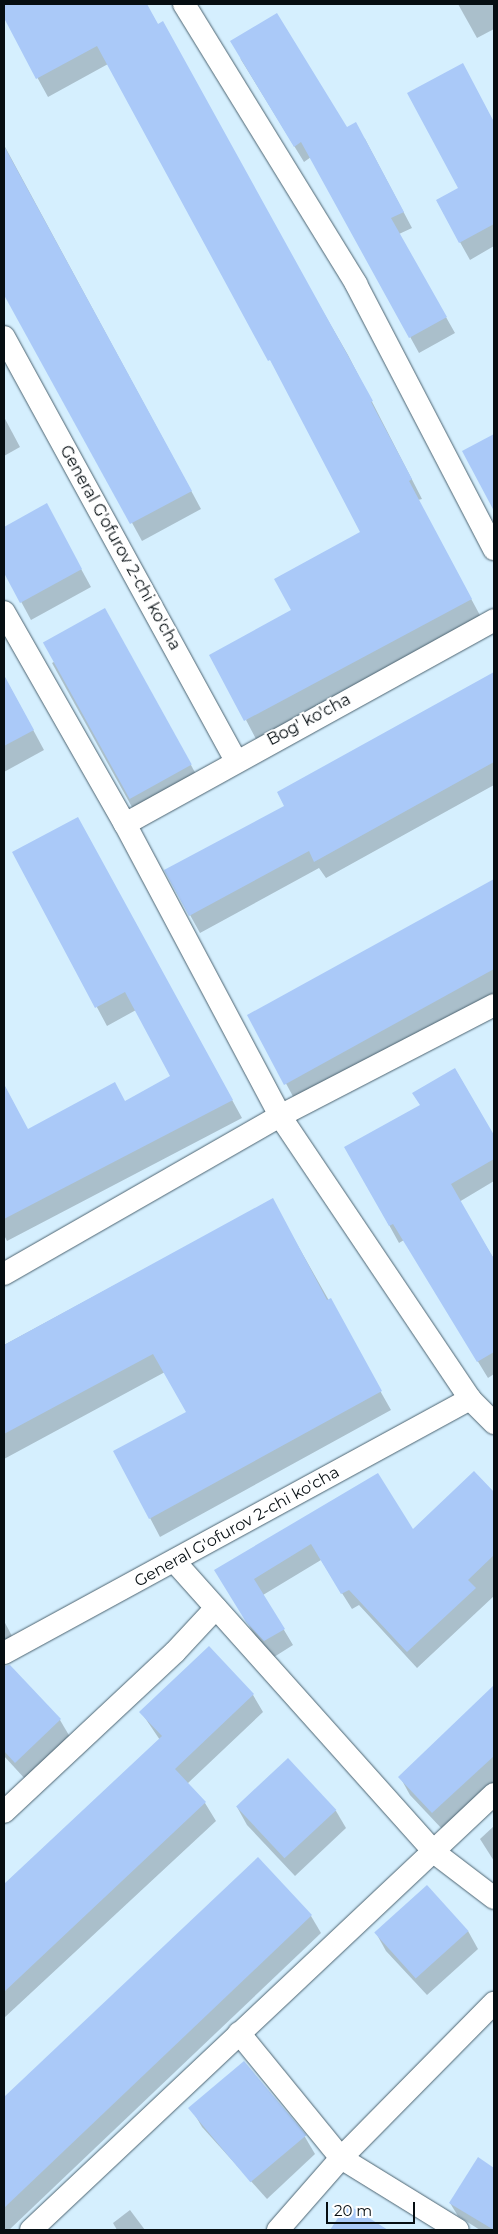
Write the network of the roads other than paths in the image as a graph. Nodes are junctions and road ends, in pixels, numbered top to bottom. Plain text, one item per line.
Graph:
1 (184, 4) edge
2 (4, 338) edge
3 (494, 549) edge
4 (4, 612) edge
5 (494, 620) edge
6 (236, 760) junction
7 (125, 824) junction
8 (494, 1004) edge
9 (280, 1116) junction
10 (4, 1274) edge
11 (470, 1398) junction
12 (494, 1423) edge
13 (175, 1562) junction
14 (216, 1608) junction
15 (4, 1653) edge
16 (494, 1794) edge
17 (4, 1812) edge
18 (435, 1853) junction
19 (494, 1898) edge
20 (494, 2003) edge
21 (239, 2033) junction
22 (341, 2158) junction
23 (31, 2230) edge
24 (278, 2230) edge
25 (458, 2230) edge

1 - 3 street
2 - 6 street, General G'ofurov 2-chi ko'cha
4 - 7 street
5 - 6 street, Bog' ko'cha
6 - 7 street, Bog' ko'cha
7 - 9 street
8 - 9 street
9 - 10 street
9 - 11 street
11 - 12 street
11 - 13 street, General G'ofurov 2-chi ko'cha
13 - 14 street
13 - 15 street, General G'ofurov 2-chi ko'cha
14 - 17 street
14 - 18 street
16 - 18 street
18 - 19 street
18 - 21 street
20 - 22 street
21 - 22 street
21 - 23 street
22 - 24 street
22 - 25 street

